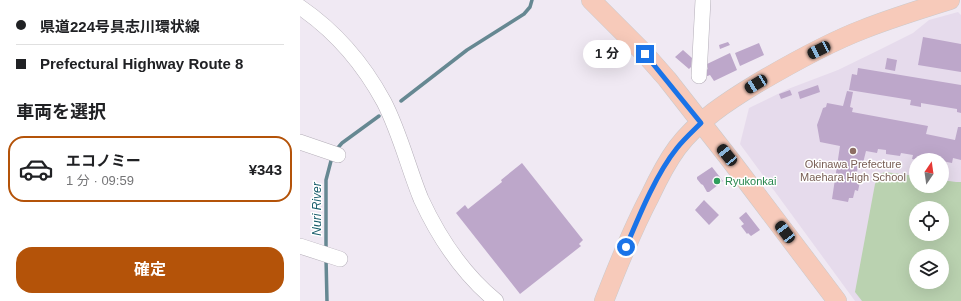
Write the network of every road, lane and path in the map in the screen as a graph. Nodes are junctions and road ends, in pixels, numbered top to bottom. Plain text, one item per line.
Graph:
1 (590, 0) edge
2 (703, 0) edge
3 (950, 0) edge
4 (300, 7) edge
5 (699, 76) dead end
6 (701, 123) junction
7 (300, 142) edge
8 (338, 155) dead end
9 (300, 246) edge
10 (340, 259) dead end
11 (496, 301) edge
12 (604, 301) edge
13 (836, 301) edge

1 - 6 main road
2 - 5 street
3 - 6 main road
4 - 11 street
6 - 12 main road
6 - 13 main road
7 - 8 street
9 - 10 street

